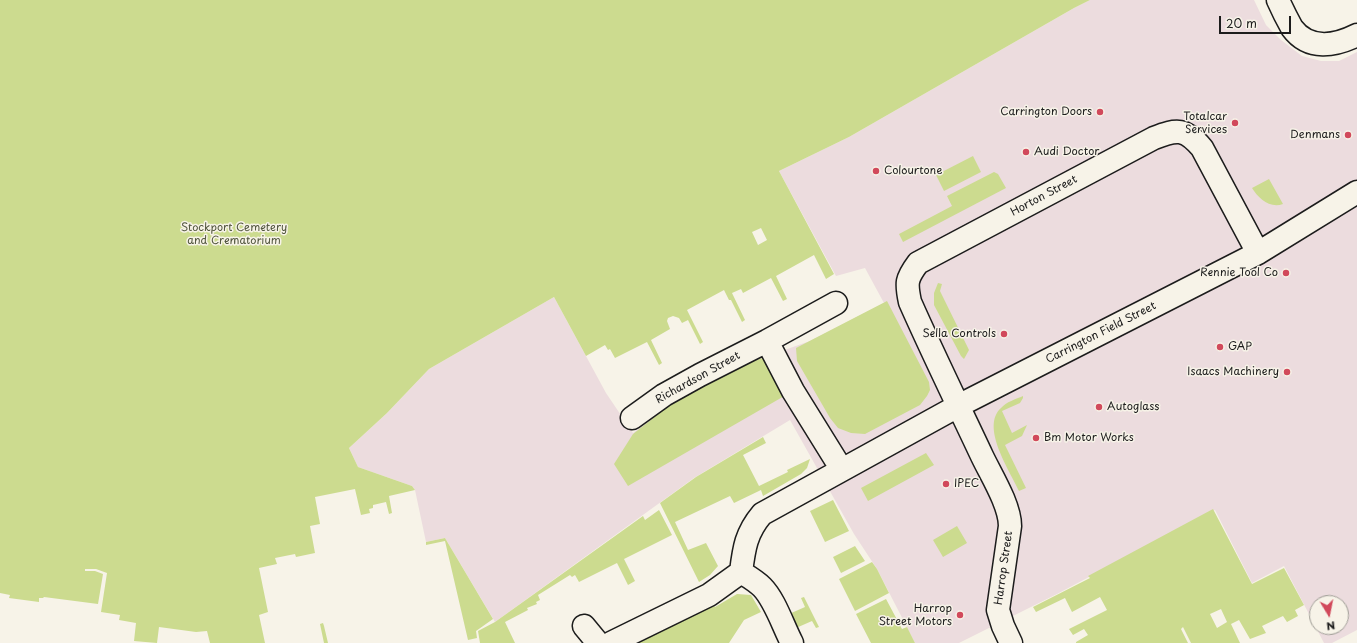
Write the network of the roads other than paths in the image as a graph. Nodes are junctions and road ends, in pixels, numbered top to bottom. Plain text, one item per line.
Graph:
1 (1278, 0) edge
2 (1357, 35) edge
3 (1357, 192) edge
4 (1258, 253) junction
5 (836, 303) dead end
6 (767, 341) junction
7 (958, 406) junction
8 (632, 418) dead end
9 (842, 470) junction
10 (741, 572) junction
11 (584, 626) dead end
12 (598, 643) edge
13 (611, 643) edge
14 (792, 643) edge
15 (1011, 643) edge

1 - 2 street
3 - 4 street, Carrington Field Street
4 - 7 street, Carrington Field Street
4 - 7 street, Horton Street
5 - 6 street, Richardson Street
6 - 8 street, Richardson Street
6 - 9 street
7 - 9 street, Carrington Field Street
7 - 15 street, Harrop Street
9 - 10 street, Carrington Field Street
10 - 13 street
10 - 14 street
11 - 12 street

